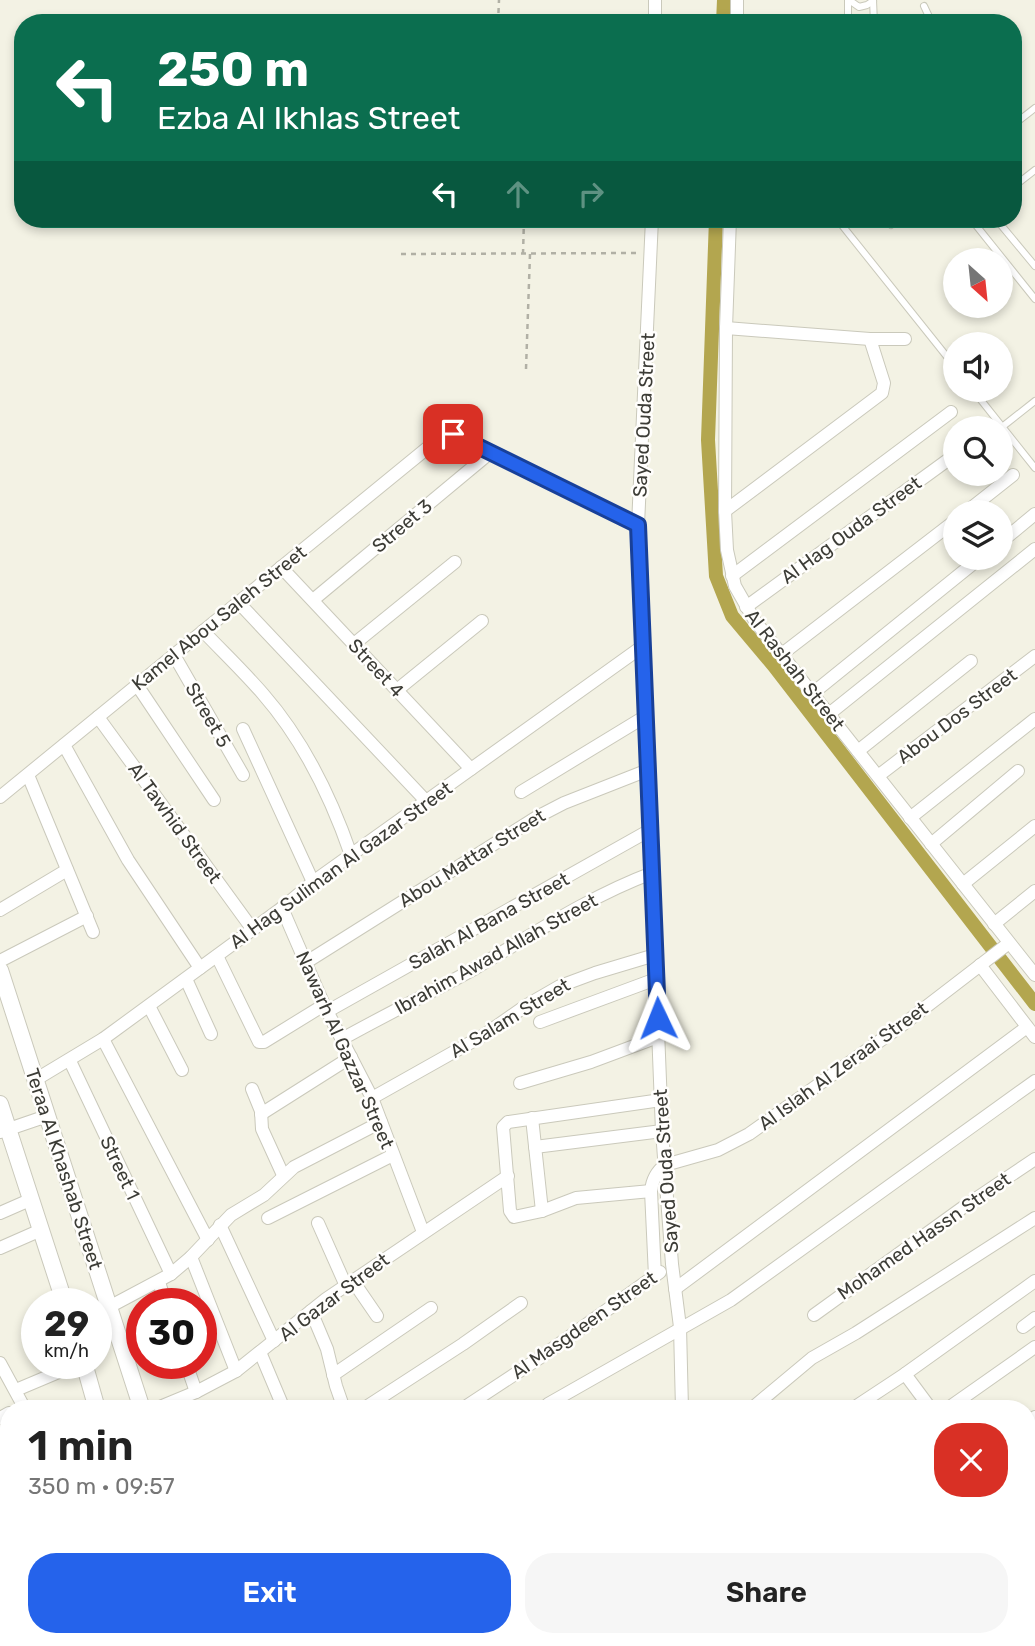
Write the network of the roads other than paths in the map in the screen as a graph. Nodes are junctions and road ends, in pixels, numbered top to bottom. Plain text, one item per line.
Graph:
1 (848, 0) edge
2 (873, 0) edge
3 (924, 6) dead end
4 (928, 14) edge
5 (652, 228) edge
6 (730, 228) edge
7 (844, 228) edge
8 (978, 228) edge
9 (1003, 228) edge
10 (1035, 267) edge
11 (1035, 299) edge
12 (726, 328) junction
13 (870, 339) junction
14 (905, 339) dead end
15 (943, 352) edge
16 (1035, 401) edge
17 (982, 402) edge
18 (951, 412) dead end
19 (993, 416) edge
20 (1013, 418) edge
21 (1013, 441) edge
22 (491, 452) junction
23 (943, 463) edge
24 (1035, 468) edge
25 (999, 486) edge
26 (981, 500) edge
27 (725, 512) junction
28 (1035, 514) edge
29 (638, 525) junction
30 (943, 530) edge
31 (1013, 532) edge
32 (1035, 549) edge
33 (456, 562) dead end
34 (281, 567) junction
35 (966, 570) edge
36 (732, 576) junction
37 (313, 600) junction
38 (238, 602) junction
39 (746, 607) junction
40 (482, 621) dead end
41 (203, 631) junction
42 (354, 644) junction
43 (643, 646) junction
44 (174, 654) junction
45 (782, 654) junction
46 (1035, 656) edge
47 (971, 661) dead end
48 (137, 685) junction
49 (397, 690) junction
50 (813, 693) junction
51 (829, 714) junction
52 (646, 716) junction
53 (98, 717) junction
54 (1035, 719) edge
55 (243, 729) dead end
56 (65, 745) junction
57 (858, 751) junction
58 (471, 769) junction
59 (648, 770) junction
60 (1018, 771) dead end
61 (28, 775) junction
62 (243, 775) dead end
63 (878, 776) junction
64 (521, 792) dead end
65 (0, 797) edge
66 (214, 800) dead end
67 (426, 801) junction
68 (910, 818) junction
69 (1035, 826) edge
70 (650, 830) junction
71 (931, 844) junction
72 (351, 855) junction
73 (67, 870) junction
74 (652, 873) junction
75 (313, 883) junction
76 (963, 884) junction
77 (1035, 891) edge
78 (282, 908) junction
79 (0, 911) edge
80 (86, 916) junction
81 (994, 924) junction
82 (253, 930) junction
83 (93, 932) dead end
84 (1009, 943) junction
85 (655, 955) junction
86 (217, 956) junction
87 (0, 961) edge
88 (305, 963) junction
89 (980, 965) junction
90 (200, 968) junction
91 (1033, 969) edge
92 (0, 970) edge
93 (186, 979) junction
94 (656, 979) junction
95 (149, 1006) junction
96 (326, 1008) junction
97 (540, 1022) dead end
98 (1031, 1032) edge
99 (211, 1034) dead end
100 (658, 1037) junction
101 (103, 1039) junction
102 (341, 1039) junction
103 (351, 1057) junction
104 (70, 1061) junction
105 (182, 1070) dead end
106 (35, 1080) junction
107 (1035, 1081) edge
108 (520, 1083) dead end
109 (252, 1088) dead end
110 (372, 1098) junction
111 (661, 1100) junction
112 (0, 1104) edge
113 (261, 1114) junction
114 (47, 1116) junction
115 (532, 1118) junction
116 (381, 1122) junction
117 (662, 1130) junction
118 (4, 1131) edge
119 (536, 1147) junction
120 (393, 1155) junction
121 (1035, 1159) edge
122 (665, 1165) junction
123 (283, 1175) junction
124 (508, 1176) junction
125 (651, 1191) junction
126 (32, 1199) junction
127 (542, 1211) junction
128 (0, 1213) edge
129 (268, 1218) dead end
130 (1035, 1219) edge
131 (318, 1223) dead end
132 (220, 1225) junction
133 (41, 1230) junction
134 (423, 1232) junction
135 (208, 1240) junction
136 (0, 1248) edge
137 (191, 1257) junction
138 (672, 1264) junction
139 (171, 1274) junction
140 (655, 1276) junction
141 (1035, 1281) edge
142 (159, 1282) junction
143 (349, 1284) junction
144 (60, 1288) edge
145 (103, 1288) edge
146 (161, 1288) edge
147 (675, 1289) junction
148 (521, 1303) dead end
149 (112, 1306) edge
150 (431, 1308) dead end
151 (311, 1311) junction
152 (814, 1315) dead end
153 (112, 1316) edge
154 (377, 1316) dead end
155 (1035, 1318) edge
156 (680, 1327) junction
157 (1023, 1327) dead end
158 (274, 1341) junction
159 (1035, 1347) edge
160 (260, 1352) junction
161 (0, 1363) edge
162 (236, 1371) junction
163 (905, 1374) junction
164 (333, 1375) junction
165 (26, 1379) edge
166 (86, 1379) edge
167 (191, 1379) edge
168 (9, 1384) edge
169 (195, 1392) junction
170 (18, 1400) edge
171 (92, 1400) edge
172 (139, 1400) edge
173 (176, 1400) edge
174 (280, 1400) edge
175 (341, 1400) edge
176 (377, 1400) edge
177 (476, 1400) edge
178 (555, 1400) edge
179 (682, 1400) edge
180 (762, 1400) edge
181 (866, 1400) edge
182 (924, 1400) edge
183 (960, 1400) edge

1 - 2 lane
3 - 4 lane
5 - 29 street, Sayed Ouda Street
6 - 12 street, Al Rashah Street
7 - 15 lane
8 - 11 lane
9 - 10 lane
12 - 13 street
12 - 27 street, Al Rashah Street
13 - 14 street
13 - 27 street
16 - 20 lane
17 - 19 lane
18 - 36 street
21 - 24 lane
22 - 29 street
22 - 34 street, Kamel Abou Saleh Street
22 - 37 street, Street 3
23 - 39 street, Al Hag Ouda Street
25 - 26 street
27 - 36 street, Al Rashah Street
28 - 31 street
29 - 43 street, Sayed Ouda Street
30 - 45 street
32 - 51 street
33 - 42 street
34 - 37 street, Street 4
34 - 38 street, Kamel Abou Saleh Street
35 - 50 street
36 - 39 street, Al Rashah Street
37 - 42 street, Street 4
38 - 41 street, Kamel Abou Saleh Street
38 - 67 street
39 - 45 street, Al Rashah Street
40 - 49 street
41 - 44 street, Kamel Abou Saleh Street
41 - 72 street
42 - 49 street, Street 4
43 - 52 street, Sayed Ouda Street
43 - 58 street, Al Hag Suliman Al Gazar Street
44 - 48 street, Kamel Abou Saleh Street
44 - 62 street, Street 5
45 - 50 street, Al Rashah Street
46 - 63 street, Abou Dos Street
47 - 57 street
48 - 53 street, Kamel Abou Saleh Street
48 - 66 street
49 - 58 street, Street 4
50 - 51 street, Al Rashah Street
51 - 57 street, Al Rashah Street
52 - 59 street, Sayed Ouda Street
52 - 64 street
53 - 56 street, Kamel Abou Saleh Street
53 - 82 street, Al Tawhid Street
54 - 68 street
55 - 75 street
56 - 61 street, Kamel Abou Saleh Street
56 - 90 street
57 - 63 street, Al Rashah Street
58 - 67 street, Al Hag Suliman Al Gazar Street
59 - 70 street, Sayed Ouda Street
59 - 88 street, Abou Mattar Street
60 - 71 street
61 - 65 street, Kamel Abou Saleh Street
61 - 73 street
63 - 68 street, Al Rashah Street
67 - 72 street, Al Hag Suliman Al Gazar Street
68 - 71 street, Al Rashah Street
69 - 76 street
70 - 74 street, Sayed Ouda Street
70 - 96 street, Salah Al Bana Street
71 - 76 street, Al Rashah Street
72 - 75 street, Al Hag Suliman Al Gazar Street
73 - 79 street
73 - 80 street
74 - 85 street, Sayed Ouda Street
74 - 102 street, Ibrahim Awad Allah Street
75 - 78 street, Al Hag Suliman Al Gazar Street
76 - 81 street, Al Rashah Street
77 - 81 street
78 - 82 street, Al Hag Suliman Al Gazar Street
78 - 88 street, Nawarh Al Gazzar Street
80 - 83 street
80 - 87 street
81 - 84 street, Al Rashah Street
82 - 86 street, Al Hag Suliman Al Gazar Street
84 - 89 street, Al Islah Al Zeraai Street
84 - 91 street, Al Rashah Street
85 - 94 street, Sayed Ouda Street
85 - 110 street, Al Salam Street
86 - 90 street, Al Hag Suliman Al Gazar Street
86 - 96 street, Salah Al Bana Street
88 - 96 street, Nawarh Al Gazzar Street
89 - 98 street
89 - 122 street, Al Islah Al Zeraai Street
90 - 93 street, Al Hag Suliman Al Gazar Street
92 - 106 street, Teraa Al Khashab Street
93 - 95 street, Al Hag Suliman Al Gazar Street
93 - 99 street
94 - 97 street
94 - 100 street, Sayed Ouda Street
95 - 101 street, Al Hag Suliman Al Gazar Street
95 - 105 street
96 - 102 street, Nawarh Al Gazzar Street
98 - 147 street
100 - 108 street
100 - 111 street, Sayed Ouda Street
101 - 104 street, Al Hag Suliman Al Gazar Street
101 - 135 street
102 - 103 street, Nawarh Al Gazzar Street
103 - 110 street, Nawarh Al Gazzar Street
103 - 113 street
104 - 106 street, Al Hag Suliman Al Gazar Street
104 - 139 street, Street 1
106 - 114 street, Teraa Al Khashab Street
107 - 156 street
109 - 113 street
110 - 116 street, Nawarh Al Gazzar Street
111 - 115 street
111 - 117 street, Sayed Ouda Street
112 - 118 street
113 - 123 street
114 - 118 street
114 - 145 street, Teraa Al Khashab Street
115 - 119 street
115 - 124 street
116 - 120 street, Nawarh Al Gazzar Street
116 - 123 street
117 - 119 street
117 - 122 street, Sayed Ouda Street
118 - 126 street
119 - 127 street
120 - 129 street
120 - 134 street, Nawarh Al Gazzar Street
121 - 152 street, Mohamed Hassn Street
122 - 125 street
122 - 138 street, Sayed Ouda Street
123 - 132 street
124 - 127 street
124 - 134 street, Al Gazar Street
125 - 127 street
125 - 140 street
126 - 128 street
126 - 133 street
130 - 180 street
131 - 143 street
132 - 135 street
132 - 158 street
133 - 136 street
133 - 144 street
134 - 143 street, Al Gazar Street
135 - 137 street
137 - 139 street
137 - 162 street
138 - 140 street, Al Masgdeen Street
138 - 147 street, Sayed Ouda Street
139 - 142 street
140 - 177 street, Al Masgdeen Street
141 - 163 street
142 - 146 street
142 - 149 street
143 - 151 street, Al Gazar Street
143 - 154 street
147 - 156 street, Sayed Ouda Street
148 - 176 street
150 - 164 street
151 - 158 street, Al Gazar Street
151 - 164 street
153 - 172 street, Teraa Al Khashab Street
155 - 157 street
156 - 178 street
156 - 179 street, Sayed Ouda Street
158 - 160 street, Al Gazar Street
159 - 183 street
160 - 162 street, Al Gazar Street
160 - 174 street
161 - 168 street
162 - 169 street, Al Gazar Street
163 - 181 street
163 - 182 street
164 - 175 street
165 - 168 street
166 - 171 street
167 - 169 street
168 - 170 street
169 - 173 street, Al Gazar Street

